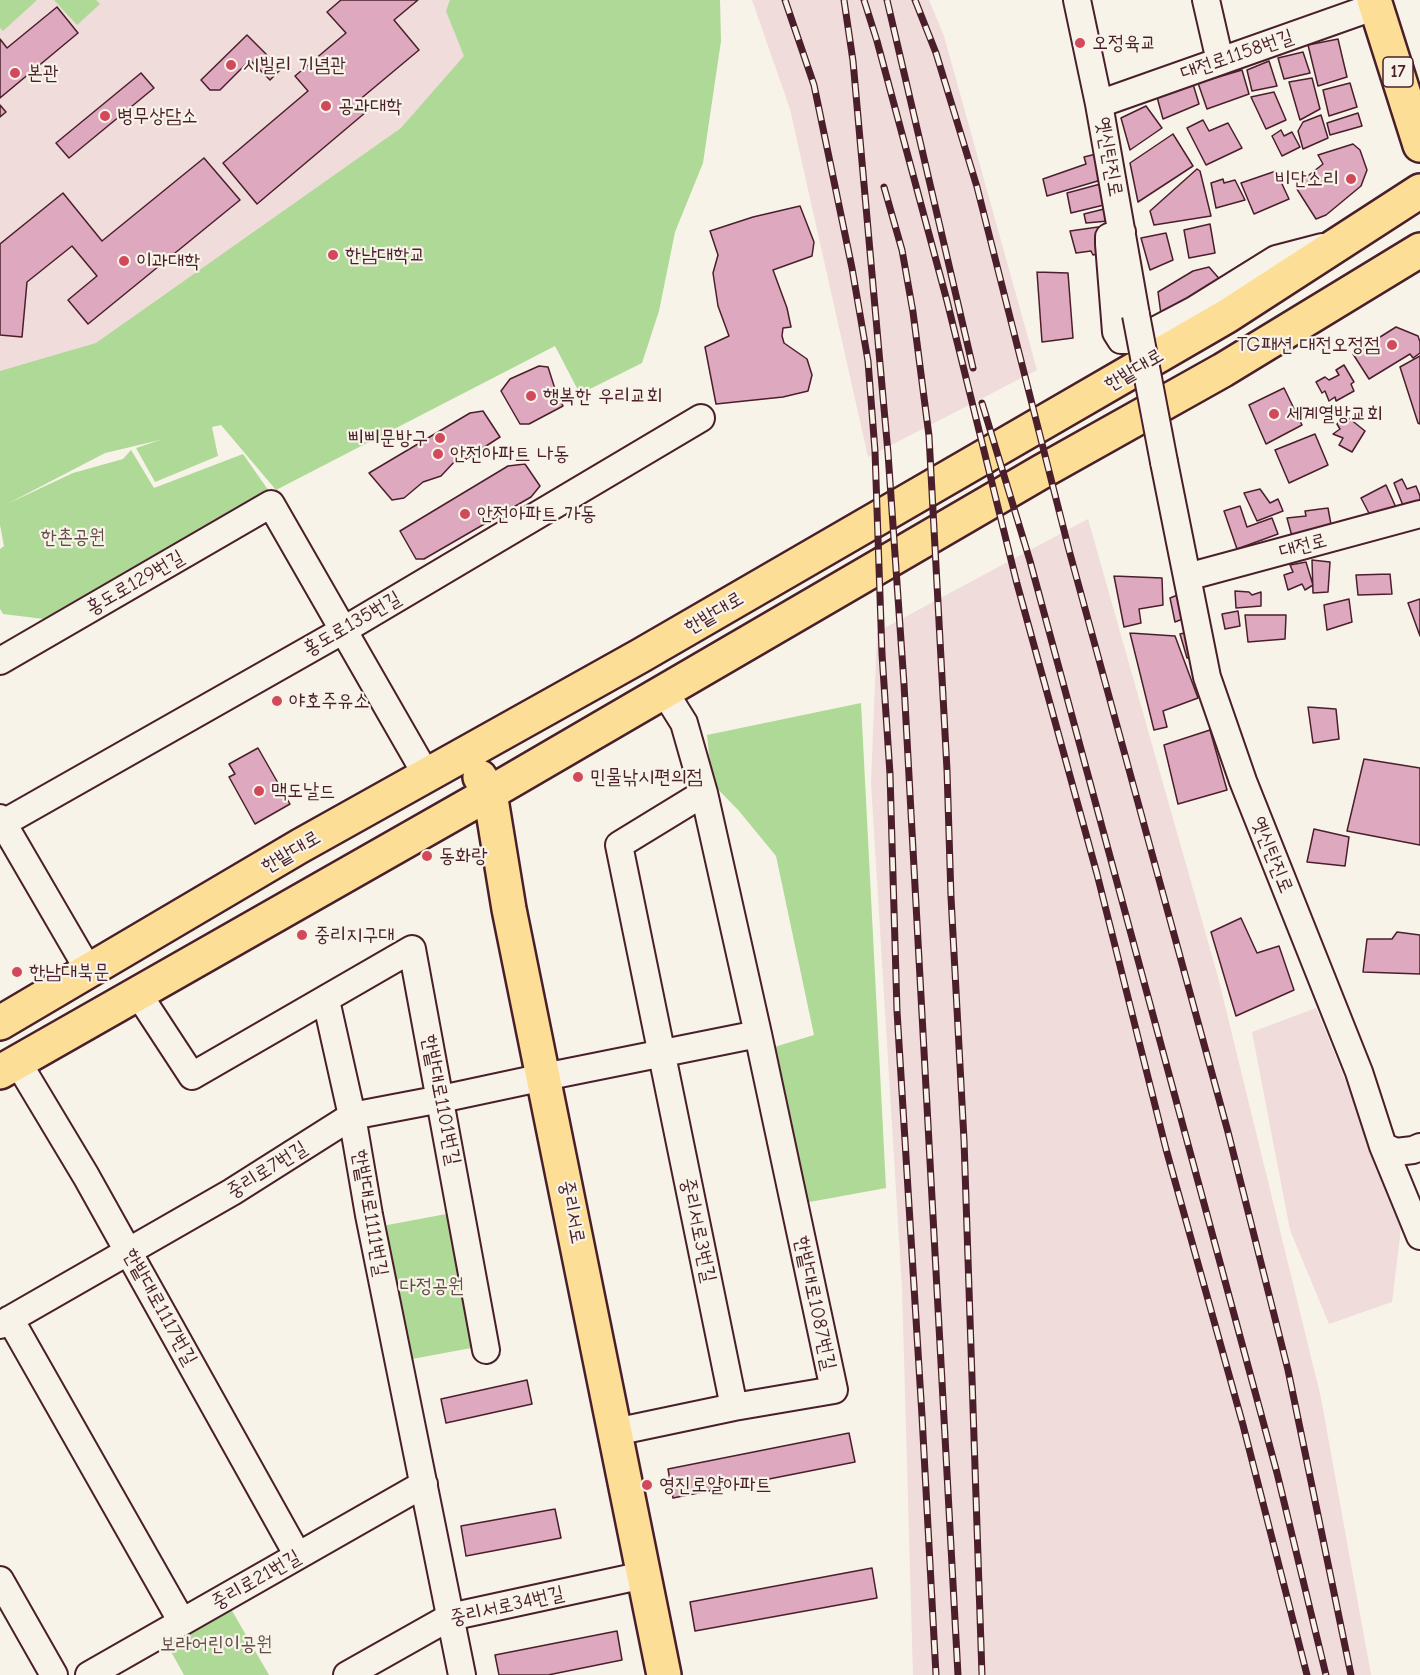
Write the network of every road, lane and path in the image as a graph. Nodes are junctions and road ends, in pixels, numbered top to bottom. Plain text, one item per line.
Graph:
1 (1077, 0) edge
2 (1206, 0) edge
3 (1375, 3) edge
4 (1220, 61) junction
5 (1099, 104) junction
6 (1420, 145) edge
7 (1420, 191) edge
8 (1122, 232) junction
9 (1345, 240) junction
10 (1420, 249) edge
11 (701, 418) dead end
12 (1420, 514) edge
13 (1186, 577) junction
14 (342, 631) junction
15 (0, 661) edge
16 (664, 691) junction
17 (468, 754) junction
18 (427, 776) junction
19 (490, 793) junction
20 (704, 793) junction
21 (1, 822) edge
22 (89, 971) junction
23 (138, 992) junction
24 (326, 1000) junction
25 (0, 1023) edge
26 (758, 1034) junction
27 (662, 1052) junction
28 (9, 1066) edge
29 (544, 1077) junction
30 (441, 1099) junction
31 (352, 1116) junction
32 (1383, 1146) junction
33 (1420, 1147) edge
34 (1420, 1236) edge
35 (128, 1251) junction
36 (5, 1322) edge
37 (486, 1350) dead end
38 (734, 1407) junction
39 (615, 1432) junction
40 (424, 1484) junction
41 (298, 1556) junction
42 (644, 1575) junction
43 (0, 1580) edge
44 (450, 1617) junction
45 (182, 1622) junction
46 (54, 1675) edge
47 (89, 1675) edge
48 (347, 1675) edge
49 (462, 1675) edge
50 (664, 1675) edge

1 - 5 street, 옛신탄진로
2 - 4 street
3 - 4 street, 대전로1158번길
3 - 6 main road, 17
4 - 5 street, 대전로1158번길
5 - 8 street, 옛신탄진로
7 - 9 main road, 한밭대로
8 - 9 street
8 - 13 street, 옛신탄진로, bridge
9 - 17 main road, 한밭대로
10 - 16 main road
11 - 14 street, 홍도로135번길
12 - 13 street, 대전로
13 - 32 street, 옛신탄진로
14 - 15 street, 홍도로129번길
14 - 18 street
14 - 21 street, 홍도로135번길
16 - 19 main road
16 - 20 street, 한밭대로1087번길
17 - 18 main road, 한밭대로
17 - 19 main road, 중리서로
18 - 22 main road, 한밭대로
19 - 23 main road
19 - 29 main road, 중리서로
20 - 26 street, 한밭대로1087번길
20 - 27 street, 중리서로3번길
21 - 22 street
22 - 25 main road, 한밭대로
23 - 24 street
23 - 28 main road
24 - 30 street, 한밭대로1101번길
24 - 31 street, 한밭대로1111번길
26 - 27 street
26 - 38 street, 한밭대로1087번길
27 - 29 street
27 - 38 street, 중리서로3번길
28 - 35 street, 한밭대로1117번길
29 - 30 street, 중리로7번길
29 - 39 main road, 중리서로
30 - 31 street, 중리로7번길
30 - 37 street, 한밭대로1101번길
31 - 35 street, 중리로7번길
31 - 40 street, 한밭대로1111번길
32 - 33 street
32 - 34 street, 옛신탄진로
35 - 36 street, 중리로7번길
35 - 41 street, 한밭대로1117번길
36 - 45 street, 중리로7번길
38 - 39 street, 한밭대로1087번길
39 - 42 main road, 중리서로
40 - 41 street, 중리로21번길
40 - 44 street, 한밭대로1111번길
41 - 45 street, 중리로21번길
42 - 44 street, 중리서로34번길
42 - 50 main road, 중리서로
43 - 46 street
44 - 48 street, 중리서로34번길
44 - 49 street, 한밭대로1111번길
45 - 47 street, 중리로21번길

